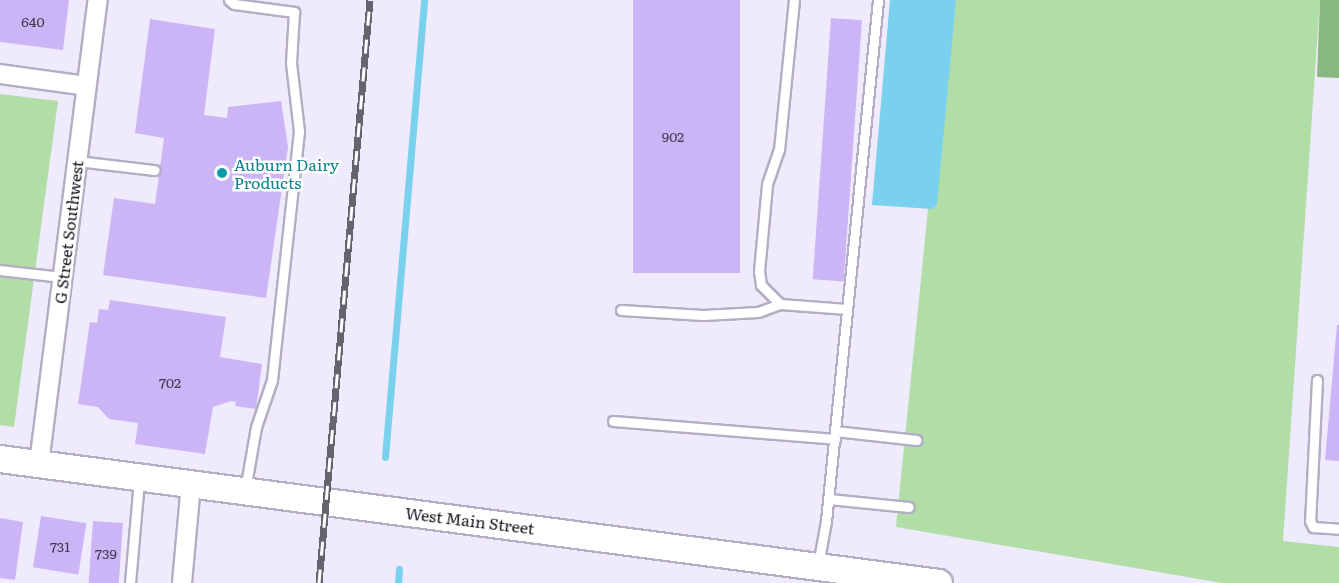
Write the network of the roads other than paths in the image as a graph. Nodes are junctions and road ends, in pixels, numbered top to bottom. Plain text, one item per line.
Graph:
1 (98, 0) edge
2 (229, 0) edge
3 (794, 0) edge
4 (878, 0) edge
5 (0, 74) edge
6 (86, 86) junction
7 (76, 161) junction
8 (154, 170) dead end
9 (0, 270) edge
10 (62, 277) junction
11 (780, 304) junction
12 (847, 309) junction
13 (621, 310) dead end
14 (1317, 380) dead end
15 (613, 421) dead end
16 (835, 435) junction
17 (916, 440) dead end
18 (0, 459) edge
19 (39, 464) junction
20 (140, 478) junction
21 (191, 484) junction
22 (245, 490) junction
23 (828, 499) junction
24 (909, 507) dead end
25 (1339, 529) edge
26 (817, 575) edge
27 (130, 583) edge
28 (182, 583) edge
29 (939, 583) edge

1 - 6 street, G Street Southwest
2 - 22 lane
3 - 11 lane
4 - 12 lane
5 - 6 street
6 - 7 street, G Street Southwest
7 - 8 lane
7 - 10 street, G Street Southwest
9 - 10 lane
10 - 19 street, G Street Southwest
11 - 12 lane
11 - 13 lane
12 - 16 lane
14 - 25 lane
15 - 16 lane
16 - 17 lane
16 - 23 lane
18 - 19 main road, West Main Street
19 - 20 main road, West Main Street
20 - 21 main road, West Main Street
20 - 27 lane
21 - 22 main road, West Main Street
21 - 28 street
22 - 26 main road, West Main Street
23 - 24 lane
23 - 26 lane
26 - 29 main road, West Main Street

